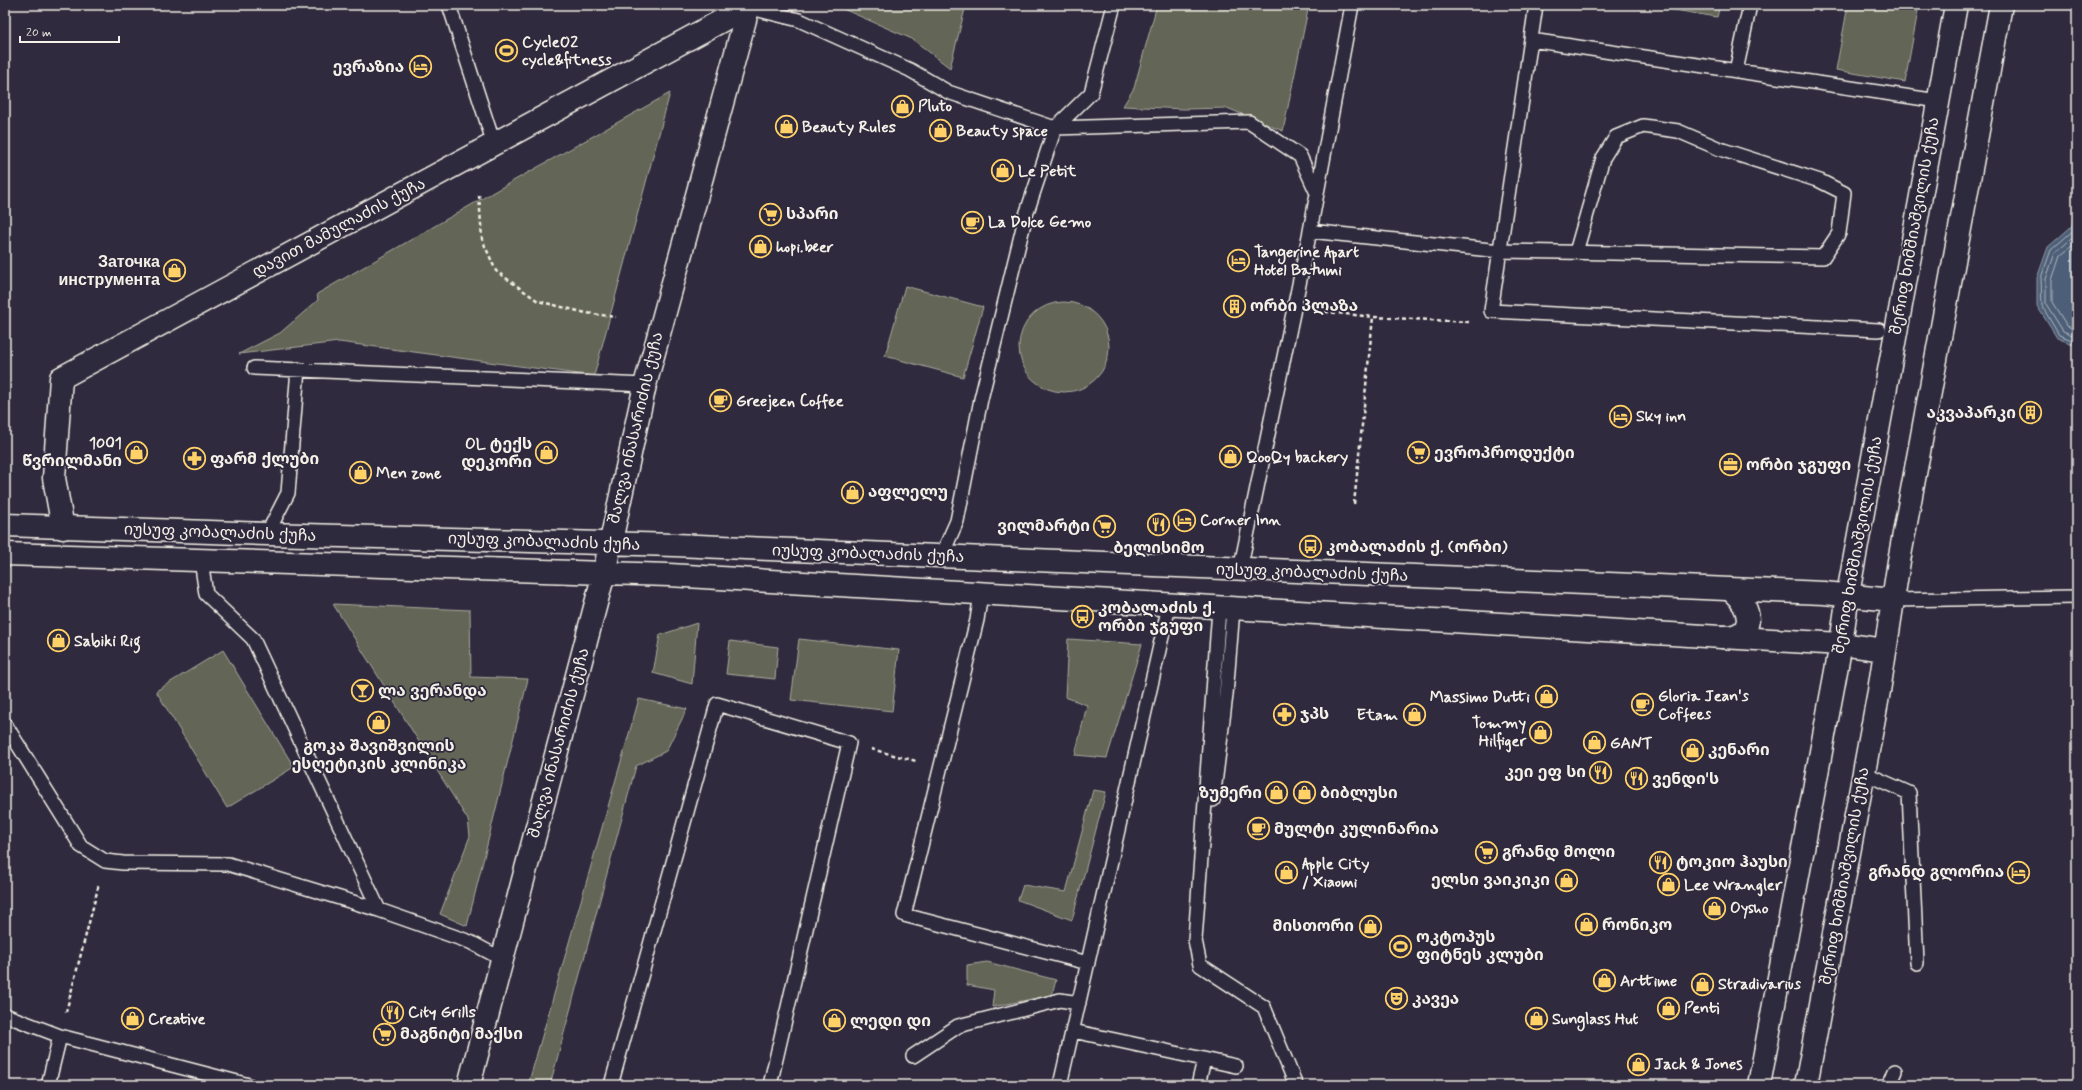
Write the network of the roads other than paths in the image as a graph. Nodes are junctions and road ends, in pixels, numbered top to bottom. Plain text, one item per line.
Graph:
1 (449, 5) edge
2 (1114, 5) edge
3 (1352, 5) edge
4 (1536, 5) edge
5 (1750, 5) edge
6 (1956, 5) edge
7 (2001, 5) edge
8 (748, 6) edge
9 (1530, 40) junction
10 (1736, 71) junction
11 (1938, 101) junction
12 (1055, 128) junction
13 (494, 144) junction
14 (1316, 191) junction
15 (1310, 231) junction
16 (1500, 251) junction
17 (1576, 252) junction
18 (1879, 330) dead end
19 (254, 368) dead end
20 (298, 369) junction
21 (645, 384) junction
22 (5, 525) edge
23 (62, 528) junction
24 (268, 534) junction
25 (609, 544) junction
26 (5, 554) edge
27 (941, 557) junction
28 (201, 560) junction
29 (1240, 570) junction
30 (604, 573) junction
31 (1731, 590) junction
32 (981, 594) junction
33 (1848, 594) junction
34 (2077, 597) edge
35 (1892, 600) junction
36 (1169, 606) junction
37 (1226, 609) junction
38 (1722, 637) junction
39 (1841, 644) junction
40 (1886, 650) junction
41 (5, 724) edge
42 (1864, 773) junction
43 (379, 910) junction
44 (502, 959) junction
45 (1088, 963) junction
46 (1917, 963) dead end
47 (1079, 1003) junction
48 (5, 1015) edge
49 (1073, 1031) junction
50 (60, 1036) junction
51 (913, 1056) dead end
52 (1204, 1060) junction
53 (1236, 1066) dead end
54 (1895, 1071) dead end
55 (48, 1085) edge
56 (249, 1085) edge
57 (469, 1085) edge
58 (611, 1085) edge
59 (770, 1085) edge
60 (1060, 1085) edge
61 (1198, 1085) edge
62 (1296, 1085) edge
63 (1759, 1085) edge
64 (1806, 1085) edge
65 (1889, 1085) edge

1 - 13 lane
2 - 12 lane
3 - 14 lane
4 - 9 lane
5 - 10 lane
6 - 11 street, შერიფ ხიმშიაშვილის ქუჩა
7 - 35 street, შერიფ ხიმშიაშვილის ქუჩა
8 - 12 lane
8 - 13 street, დავით მამულაძის ქუჩა
8 - 21 street, შალვა ინასარიძის ქუჩა
9 - 10 lane
9 - 16 lane
10 - 11 lane
11 - 33 street, შერიფ ხიმშიაშვილის ქუჩა
12 - 14 lane
12 - 27 lane
13 - 23 street, დავით მამულაძის ქუჩა
14 - 15 lane
15 - 16 lane
15 - 29 lane
16 - 17 lane
16 - 18 lane
17 - 17 lane
19 - 20 lane
20 - 21 lane
20 - 24 lane
21 - 25 street, შალვა ინასარიძის ქუჩა
22 - 23 street, იუსუფ კობალაძის ქუჩა
23 - 24 street, იუსუფ კობალაძის ქუჩა
24 - 25 street, იუსუფ კობალაძის ქუჩა
25 - 27 street, იუსუფ კობალაძის ქუჩა
25 - 30 street, შალვა ინასარიძის ქუჩა
26 - 28 street, იუსუფ კობალაძის ქუჩა
27 - 29 street, იუსუფ კობალაძის ქუჩა
28 - 30 street, იუსუფ კობალაძის ქუჩა
28 - 43 lane
29 - 31 street, იუსუფ კობალაძის ქუჩა
30 - 32 street, იუსუფ კობალაძის ქუჩა
30 - 44 street, შალვა ინასარიძის ქუჩა
31 - 33 street, იუსუფ კობალაძის ქუჩა
31 - 38 street, იუსუფ კობალაძის ქუჩა
32 - 36 street, იუსუფ კობალაძის ქუჩა
32 - 45 lane
33 - 35 street, იუსუფ კობალაძის ქუჩა
33 - 39 street, შერიფ ხიმშიაშვილის ქუჩა
34 - 35 lane
35 - 40 street, შერიფ ხიმშიაშვილის ქუჩა
36 - 37 street, იუსუფ კობალაძის ქუჩა
36 - 45 lane
37 - 38 street, იუსუფ კობალაძის ქუჩა
37 - 62 lane
38 - 39 street, იუსუფ კობალაძის ქუჩა
39 - 40 street, იუსუფ კობალაძის ქუჩა
39 - 63 street, შერიფ ხიმშიაშვილის ქუჩა
40 - 42 street, შერიფ ხიმშიაშვილის ქუჩა
41 - 43 lane
42 - 46 lane
42 - 64 street, შერიფ ხიმშიაშვილის ქუჩა
43 - 44 lane
44 - 57 street, შალვა ინასარიძის ქუჩა
45 - 47 lane
47 - 49 lane
47 - 51 lane
48 - 50 lane
49 - 52 lane
49 - 60 lane
50 - 55 lane
50 - 56 lane
52 - 53 lane
52 - 61 lane
54 - 65 lane
58 - 59 lane

